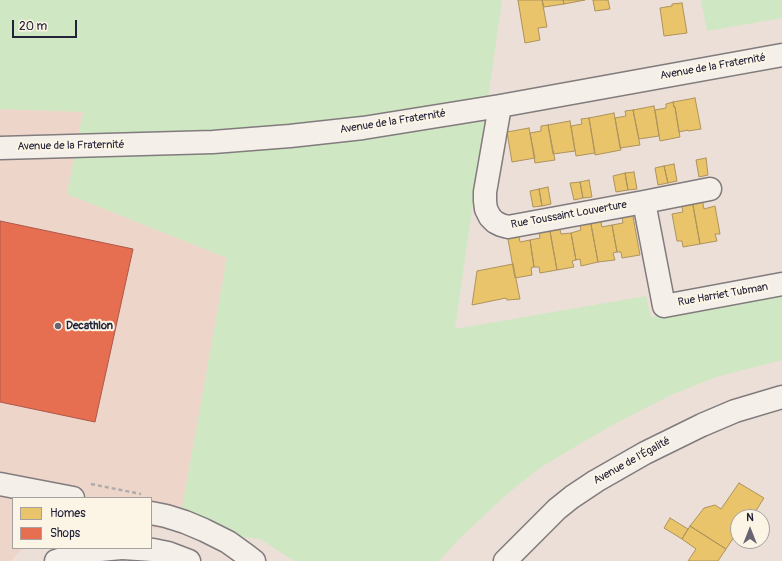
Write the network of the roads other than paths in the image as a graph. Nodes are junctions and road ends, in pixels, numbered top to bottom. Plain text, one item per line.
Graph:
1 (782, 55) edge
2 (500, 106) junction
3 (0, 148) edge
4 (710, 189) dead end
5 (644, 202) junction
6 (782, 284) edge
7 (782, 397) edge
8 (0, 484) edge
9 (68, 497) edge
10 (152, 513) edge
11 (111, 549) edge
12 (138, 549) edge
13 (56, 561) edge
14 (189, 561) edge
15 (254, 561) edge
16 (505, 561) edge

1 - 2 street, Avenue de la Fraternité
2 - 3 street, Avenue de la Fraternité
2 - 5 street, Rue Toussaint Louverture
4 - 5 street, Rue Toussaint Louverture
5 - 6 street, Rue Harriet Tubman
7 - 16 street, Avenue de l'Égalité
8 - 9 street
10 - 15 street
11 - 13 street
12 - 14 street

